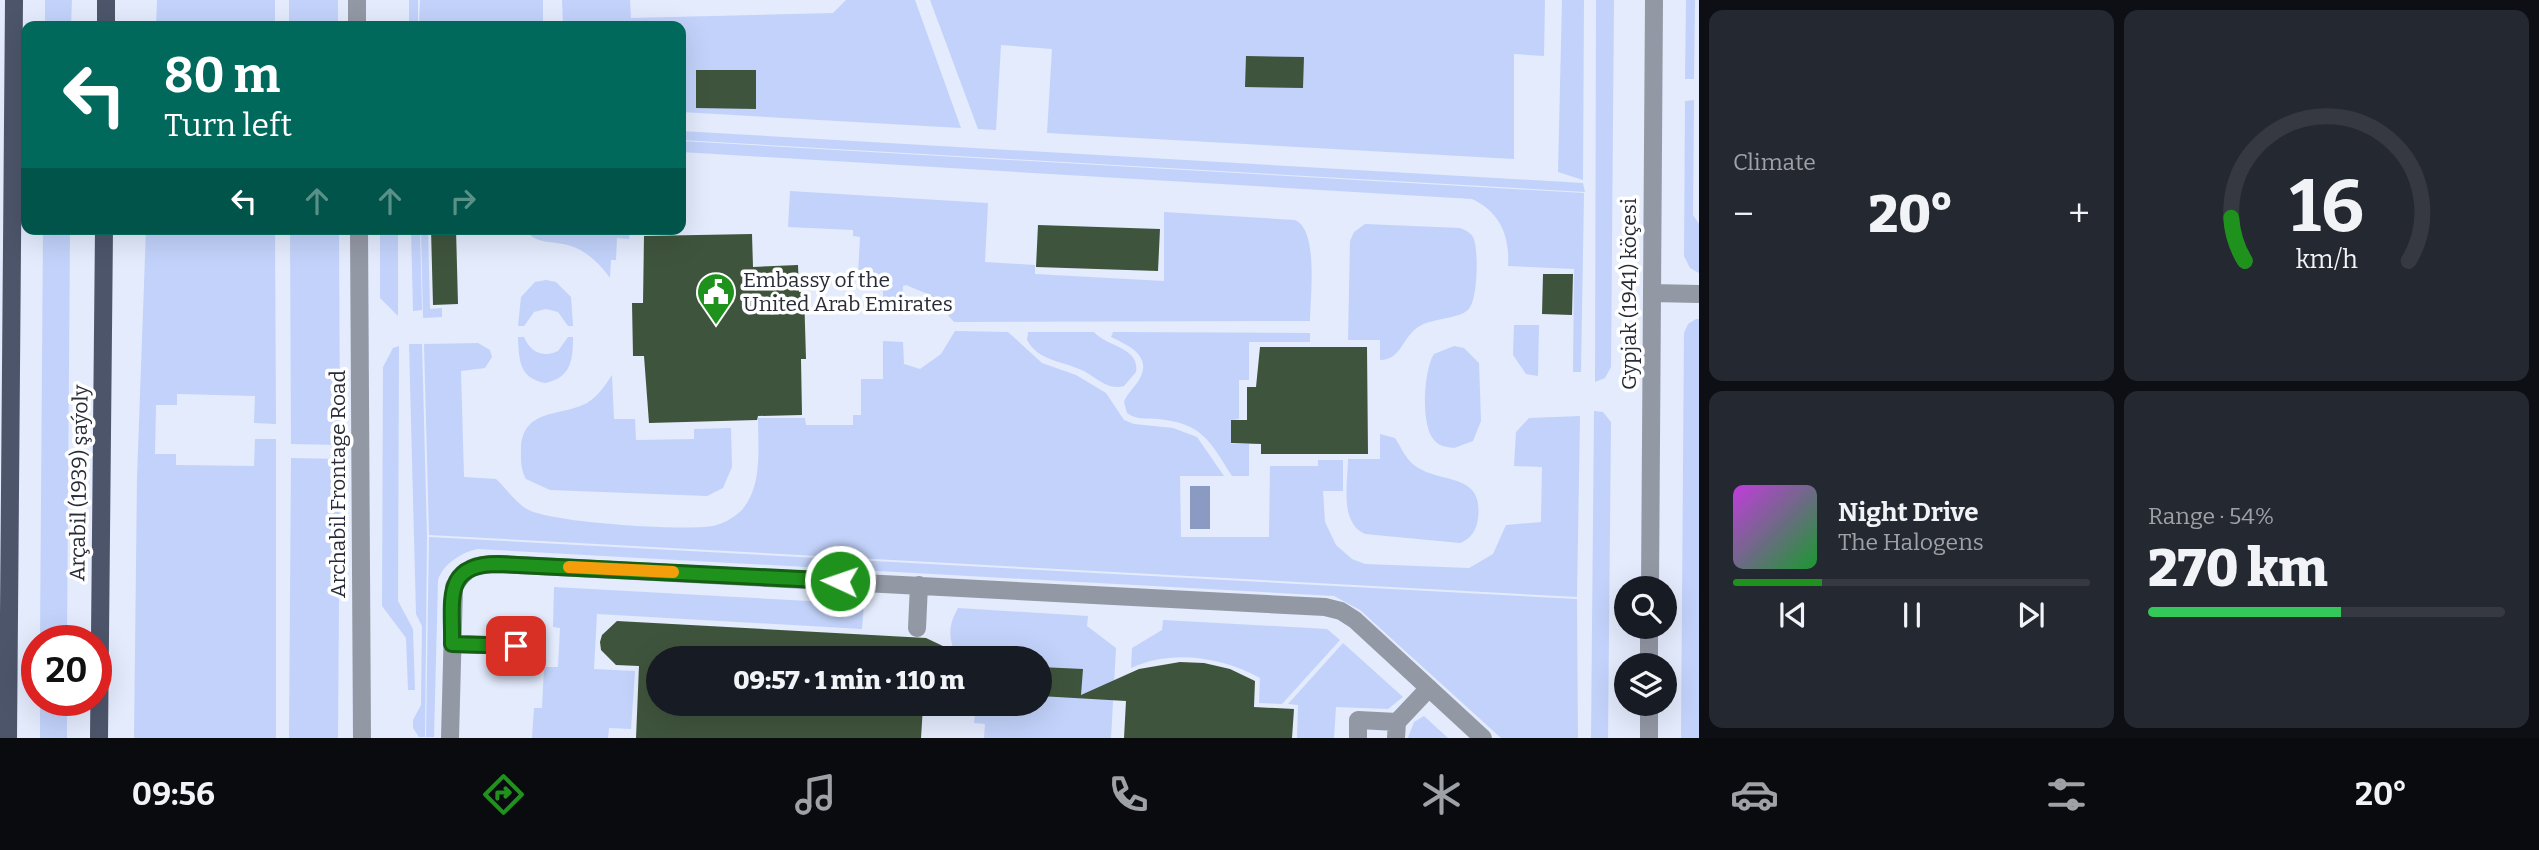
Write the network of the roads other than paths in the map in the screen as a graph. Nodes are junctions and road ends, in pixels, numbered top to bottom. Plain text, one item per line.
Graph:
1 (14, 0) edge
2 (107, 0) edge
3 (357, 0) edge
4 (1654, 0) edge
5 (106, 21) edge
6 (357, 21) edge
7 (104, 235) edge
8 (359, 235) edge
9 (1652, 293) junction
10 (1699, 295) edge
11 (1650, 576) edge
12 (919, 585) junction
13 (917, 628) dead end
14 (452, 644) junction
15 (536, 646) dead end
16 (1429, 688) junction
17 (1649, 716) edge
18 (1396, 730) edge
19 (8, 738) edge
20 (99, 738) edge
21 (362, 738) edge
22 (450, 738) edge
23 (1357, 738) edge
24 (1483, 738) edge
25 (1649, 738) edge

1 - 19 main road
2 - 5 main road
3 - 6 street
4 - 9 street, Gypjak (1941) köçesi
7 - 20 main road, Arçabil (1939) şaýoly
8 - 21 street, Archabil Frontage Road
9 - 10 street
9 - 11 street, Gypjak (1941) köçesi
12 - 13 street
12 - 14 street
12 - 16 street
14 - 15 street
14 - 22 street
16 - 18 street
16 - 24 street
17 - 25 street
18 - 23 street

